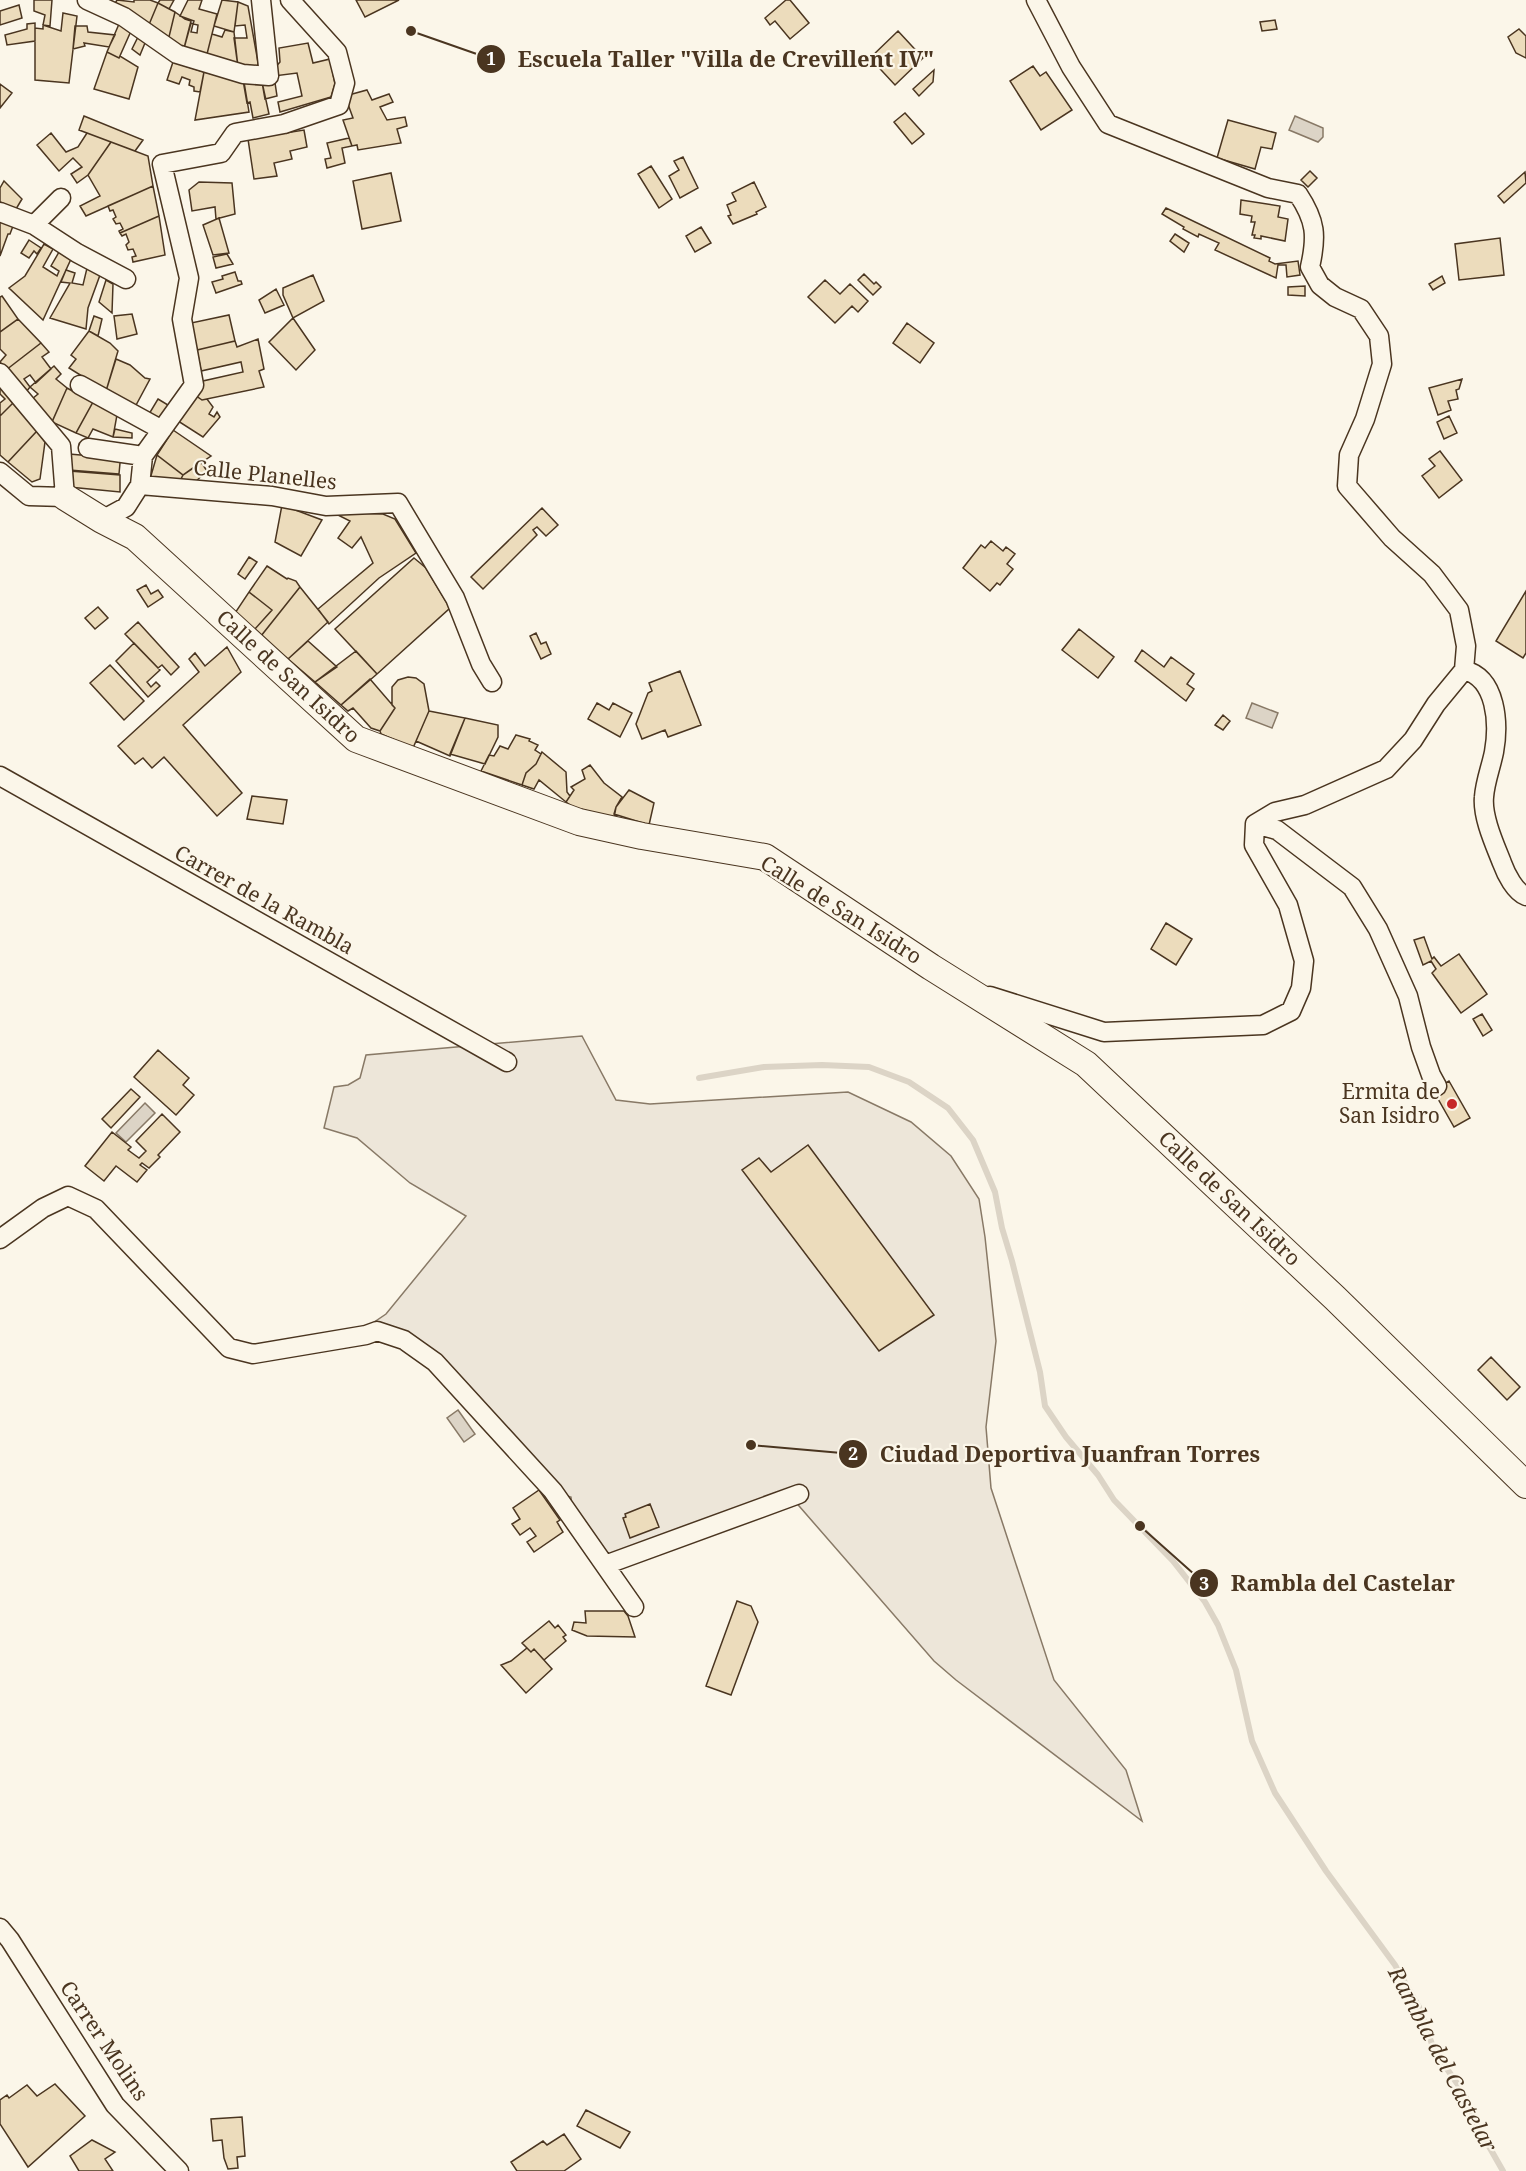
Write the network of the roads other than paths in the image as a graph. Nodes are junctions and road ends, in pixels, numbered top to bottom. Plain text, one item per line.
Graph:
1 (87, 0) edge
2 (261, 0) edge
3 (290, 0) edge
4 (1036, 0) edge
5 (61, 198) dead end
6 (0, 212) edge
7 (34, 225) junction
8 (126, 279) dead end
9 (0, 373) edge
10 (80, 385) dead end
11 (162, 430) junction
12 (88, 448) dead end
13 (143, 456) junction
14 (0, 472) edge
15 (140, 485) junction
16 (65, 497) junction
17 (102, 520) junction
18 (1464, 670) junction
19 (492, 682) dead end
20 (0, 776) edge
21 (1255, 824) junction
22 (1526, 896) edge
23 (963, 987) junction
24 (507, 1062) dead end
25 (1437, 1086) dead end
26 (0, 1239) edge
27 (1526, 1485) edge
28 (799, 1494) dead end
29 (605, 1565) junction
30 (634, 1607) dead end
31 (0, 1928) edge
32 (179, 2171) edge

1 - 2 street
3 - 11 street
4 - 18 street
5 - 7 street
6 - 7 street
7 - 8 street
9 - 16 street
10 - 11 street
11 - 13 street
12 - 13 street
13 - 15 street
14 - 16 street
15 - 17 street
15 - 19 street, Calle Planelles
16 - 17 street, Calle de San Isidro
17 - 23 street, Calle de San Isidro
18 - 21 street
18 - 22 street
20 - 24 street, Carrer de la Rambla
21 - 23 street
21 - 25 street
23 - 27 street, Calle de San Isidro
26 - 29 street
28 - 29 street
29 - 30 street
31 - 32 street, Carrer Molins

